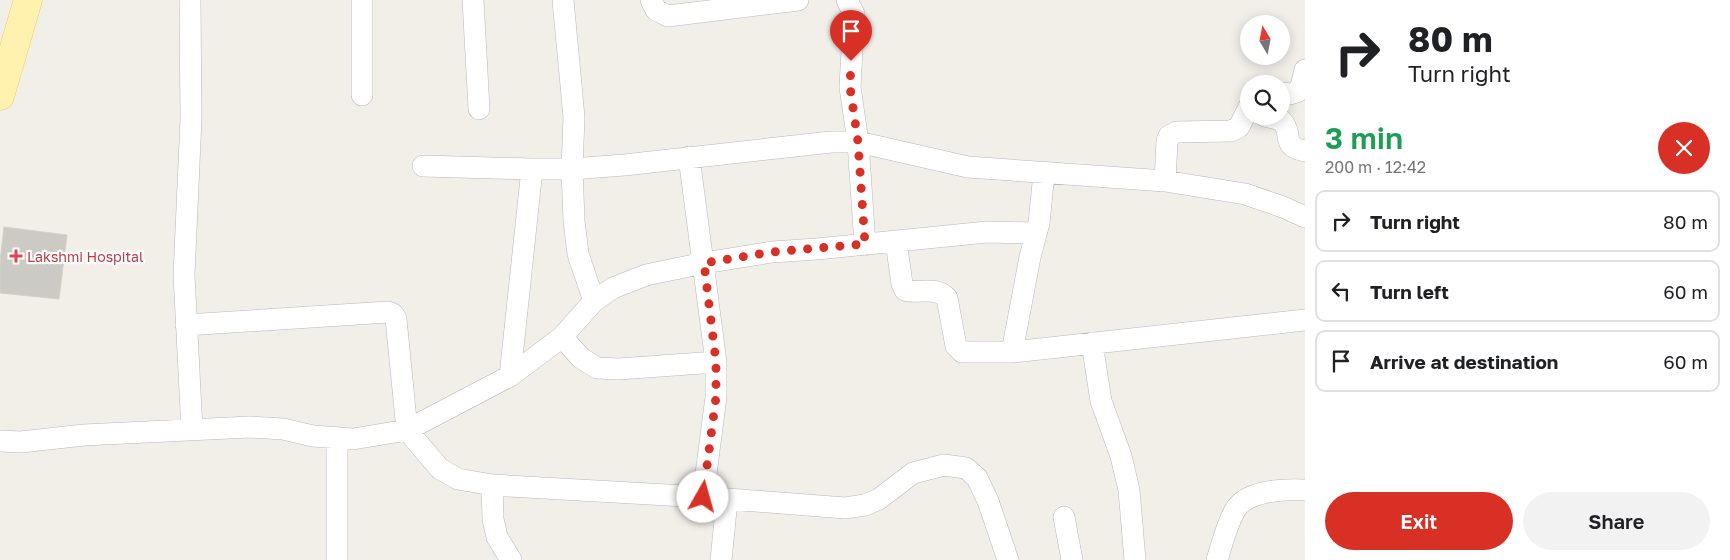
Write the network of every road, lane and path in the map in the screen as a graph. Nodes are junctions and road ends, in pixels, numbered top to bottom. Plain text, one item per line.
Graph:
1 (28, 0) edge
2 (190, 0) edge
3 (362, 0) edge
4 (473, 0) edge
5 (563, 0) edge
6 (651, 0) edge
7 (798, 0) edge
8 (847, 0) edge
9 (1305, 70) edge
10 (5, 71) edge
11 (1290, 94) edge
12 (362, 95) dead end
13 (479, 109) dead end
14 (1241, 125) edge
15 (1285, 125) edge
16 (858, 142) junction
17 (1305, 151) edge
18 (689, 157) junction
19 (423, 166) dead end
20 (572, 168) junction
21 (532, 169) junction
22 (1044, 173) junction
23 (1165, 181) junction
24 (1305, 217) edge
25 (1036, 233) junction
26 (896, 241) junction
27 (865, 244) junction
28 (704, 263) junction
29 (594, 301) junction
30 (1305, 320) edge
31 (186, 325) junction
32 (562, 337) junction
33 (1092, 344) junction
34 (1012, 352) junction
35 (716, 362) junction
36 (510, 376) junction
37 (192, 430) junction
38 (407, 430) junction
39 (337, 438) junction
40 (0, 441) edge
41 (492, 484) junction
42 (1305, 490) edge
43 (703, 497) junction
44 (727, 500) junction
45 (1064, 517) dead end
46 (337, 560) edge
47 (511, 560) edge
48 (722, 560) edge
49 (1008, 560) edge
50 (1072, 560) edge
51 (1135, 560) edge
52 (1217, 560) edge

1 - 10 main road
2 - 31 street
3 - 12 street
4 - 13 street
5 - 20 street
6 - 7 street
8 - 16 street
9 - 11 street
14 - 23 street
15 - 17 street
16 - 18 street
16 - 22 street
16 - 27 street
18 - 20 street
18 - 28 street
19 - 21 street
20 - 21 street
20 - 29 street
21 - 36 street
22 - 23 street
22 - 25 street
23 - 24 street
25 - 26 street
25 - 34 street
26 - 27 street
26 - 34 street
27 - 28 street
28 - 29 street
28 - 35 street
29 - 32 street
30 - 33 street
31 - 37 street
31 - 38 street
32 - 35 street
32 - 36 street
33 - 34 street
33 - 51 street
35 - 43 street
36 - 38 street
37 - 39 street
37 - 40 street
38 - 39 street
38 - 41 street
39 - 46 street
41 - 43 street
41 - 47 street
42 - 52 street
43 - 44 street
44 - 48 street
44 - 49 street
45 - 50 street

